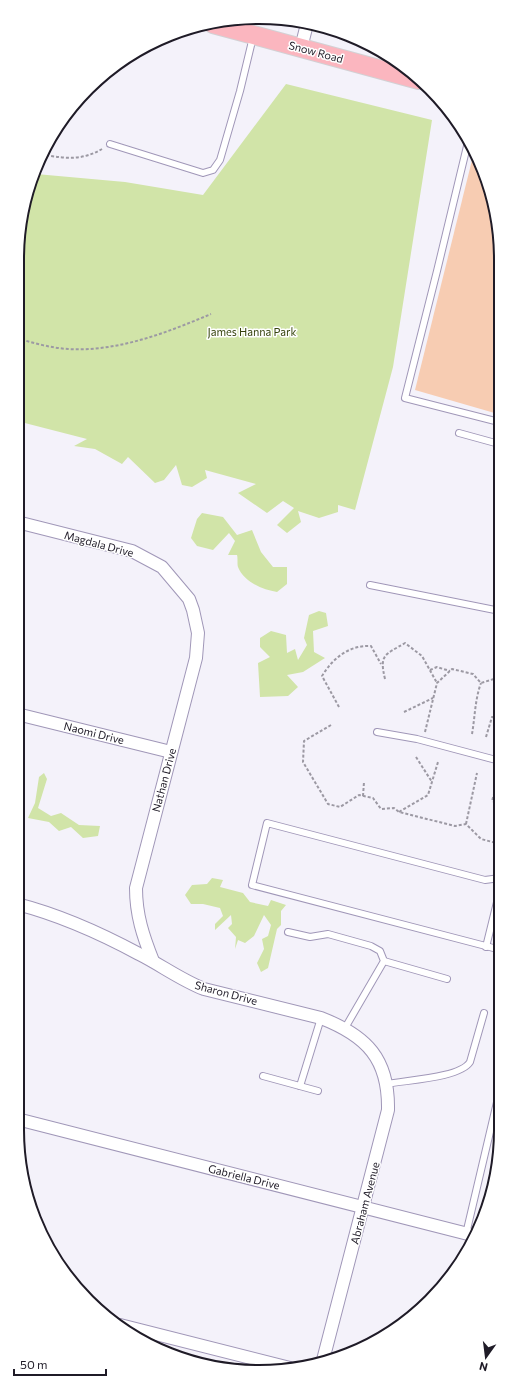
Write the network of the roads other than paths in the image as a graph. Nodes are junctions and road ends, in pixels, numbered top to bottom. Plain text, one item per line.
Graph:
1 (224, 27) edge
2 (306, 29) edge
3 (253, 35) junction
4 (301, 48) junction
5 (407, 77) edge
6 (110, 144) road end
7 (466, 148) edge
8 (494, 421) edge
9 (459, 433) dead end
10 (494, 443) edge
11 (24, 524) edge
12 (370, 585) dead end
13 (189, 599) joint
14 (494, 610) edge
15 (24, 716) edge
16 (377, 732) dead end
17 (171, 752) junction
18 (494, 759) edge
19 (494, 879) edge
20 (24, 906) edge
21 (494, 914) edge
22 (288, 932) dead end
23 (486, 946) junction
24 (494, 948) edge
25 (153, 961) junction
26 (384, 962) junction
27 (447, 979) dead end
28 (484, 1013) dead end
29 (321, 1018) junction
30 (345, 1028) junction
31 (369, 1048) joint
32 (263, 1076) dead end
33 (387, 1084) junction
34 (300, 1086) junction
35 (318, 1091) dead end
36 (494, 1120) edge
37 (24, 1121) edge
38 (363, 1208) junction
39 (467, 1238) edge
40 (133, 1328) edge
41 (324, 1356) edge
42 (274, 1364) edge

1 - 3 main road, Snow Road
2 - 4 street
3 - 4 main road, Snow Road
3 - 6 lane
4 - 5 main road, Snow Road
7 - 8 lane
9 - 10 lane
11 - 13 street, Magdala Drive
12 - 14 lane
13 - 17 street, Nathan Drive
15 - 17 street, Naomi Drive
16 - 18 lane
17 - 25 street, Nathan Drive
19 - 23 lane
20 - 25 street, Sharon Drive
21 - 23 lane
22 - 26 lane
23 - 24 lane
25 - 29 street, Sharon Drive
26 - 27 lane
26 - 30 lane
28 - 33 lane
29 - 30 street, Sharon Drive
29 - 34 lane
30 - 31 street, Sharon Drive
31 - 33 street, Abraham Avenue
32 - 34 lane
33 - 38 street, Abraham Avenue
34 - 35 lane
36 - 39 lane
37 - 38 street, Gabriella Drive
38 - 39 street, Gabriella Drive
38 - 41 street, Abraham Avenue
40 - 42 street

